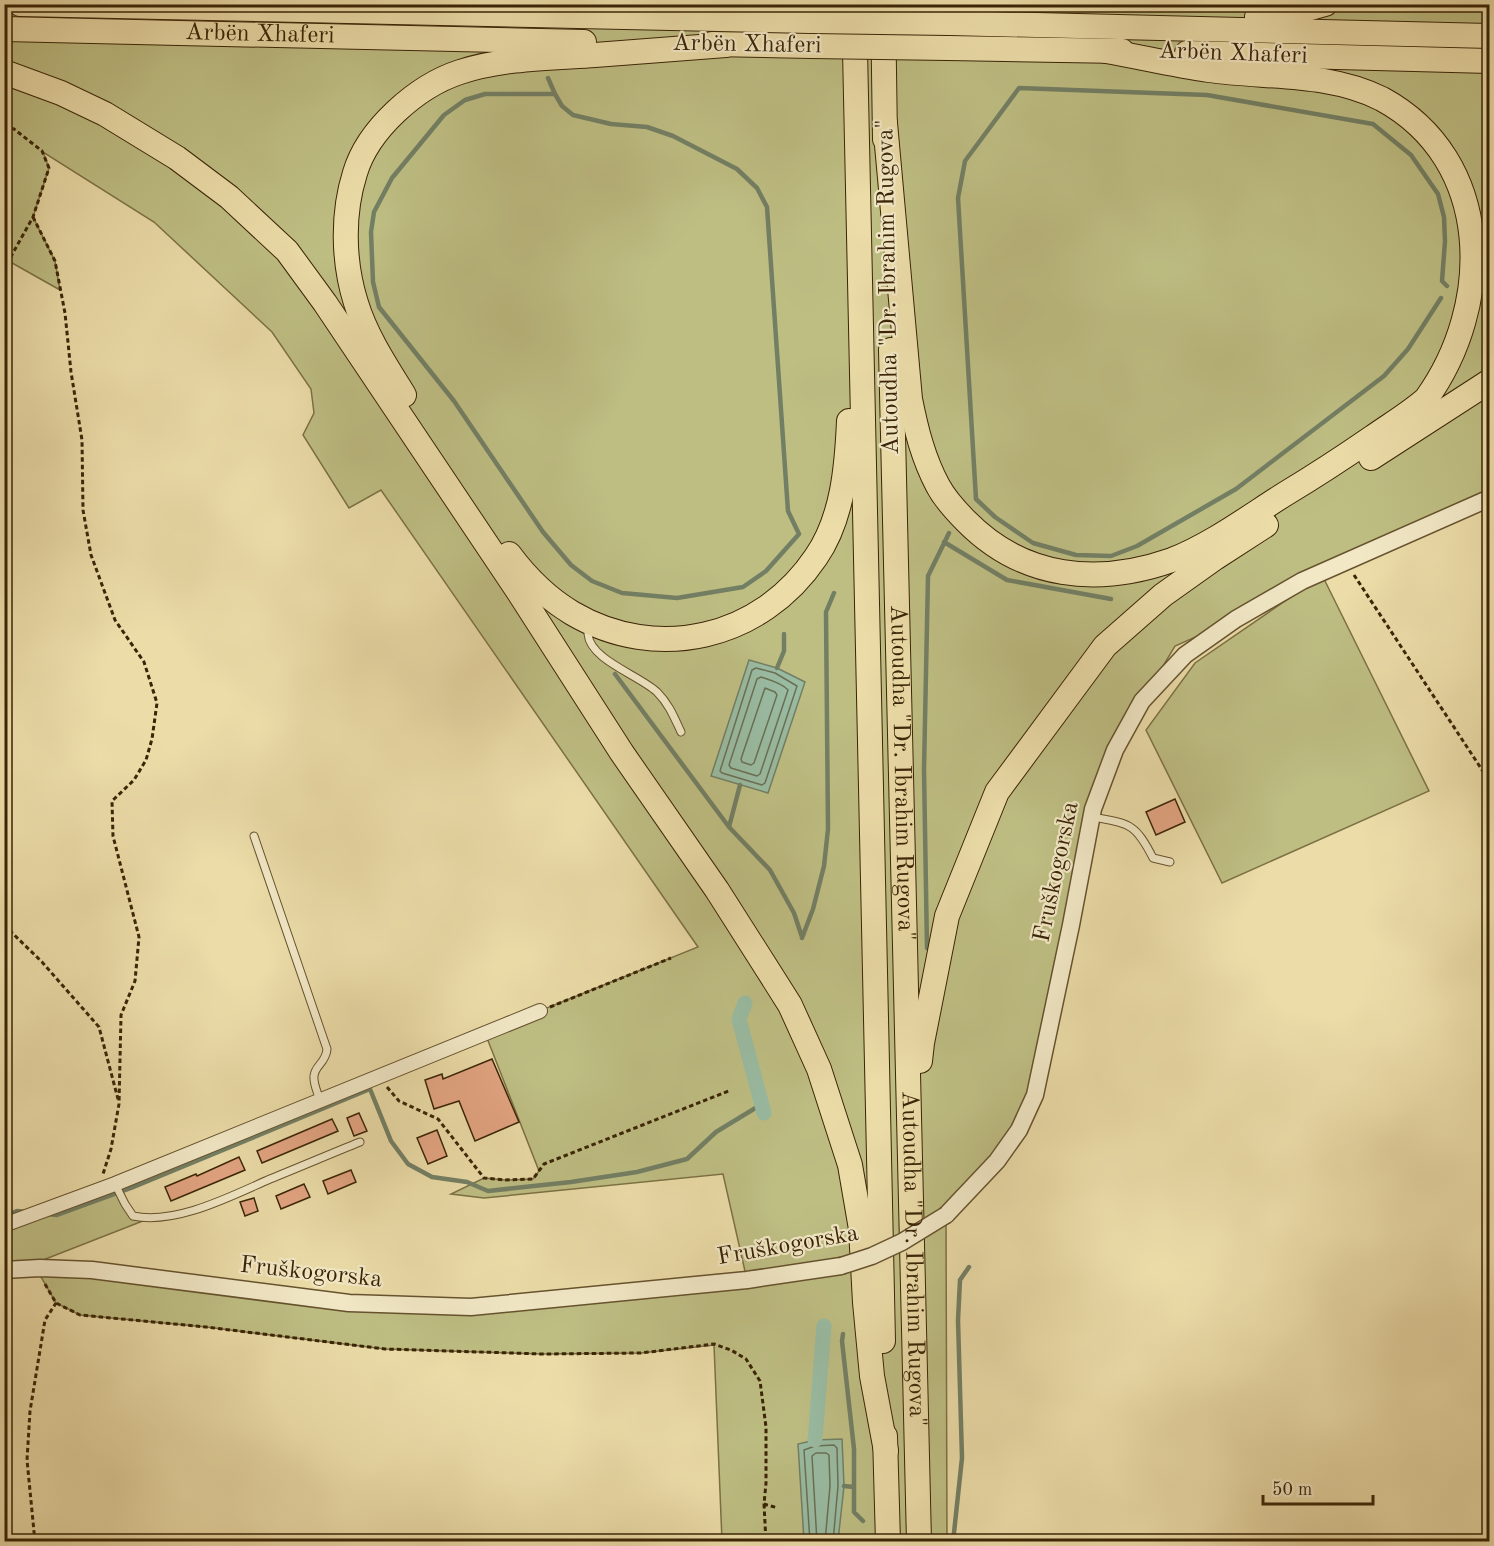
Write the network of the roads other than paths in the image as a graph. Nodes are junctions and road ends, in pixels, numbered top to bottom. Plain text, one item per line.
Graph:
1 (20, 4) edge
2 (577, 4) edge
3 (854, 4) edge
4 (883, 4) edge
5 (1325, 4) edge
6 (680, 19) junction
7 (1144, 27) junction
8 (4, 29) edge
9 (1490, 36) edge
10 (726, 45) junction
11 (1106, 51) junction
12 (1490, 61) edge
13 (4, 72) edge
14 (885, 123) junction
15 (860, 242) junction
16 (1490, 381) edge
17 (1490, 498) edge
18 (593, 624) junction
19 (681, 732) dead end
20 (1092, 817) junction
21 (254, 836) dead end
22 (1170, 862) dead end
23 (540, 1011) road end
24 (320, 1101) junction
25 (360, 1142) dead end
26 (911, 1159) junction
27 (115, 1184) junction
28 (4, 1225) edge
29 (4, 1270) edge
30 (886, 1451) junction
31 (888, 1542) edge
32 (919, 1542) edge

1 - 6 highway
2 - 6 highway
3 - 15 highway
4 - 14 highway, Autoudha "Dr. Ibrahim Rugova"
5 - 7 highway
6 - 7 highway, bridge
7 - 9 highway, Arbën Xhaferi
8 - 10 highway, Arbën Xhaferi
10 - 11 highway, Arbën Xhaferi, bridge
10 - 18 highway
11 - 12 highway, Arbën Xhaferi
11 - 14 highway
13 - 30 highway
14 - 26 highway, Autoudha "Dr. Ibrahim Rugova"
15 - 18 highway
15 - 30 highway
16 - 26 highway
17 - 20 street, Fruškogorska
18 - 19 lane
20 - 22 lane
20 - 29 street, Fruškogorska, bridge
21 - 24 lane
23 - 24 street
24 - 27 street
25 - 27 lane
26 - 32 highway, Autoudha "Dr. Ibrahim Rugova"
27 - 28 street
30 - 31 highway

